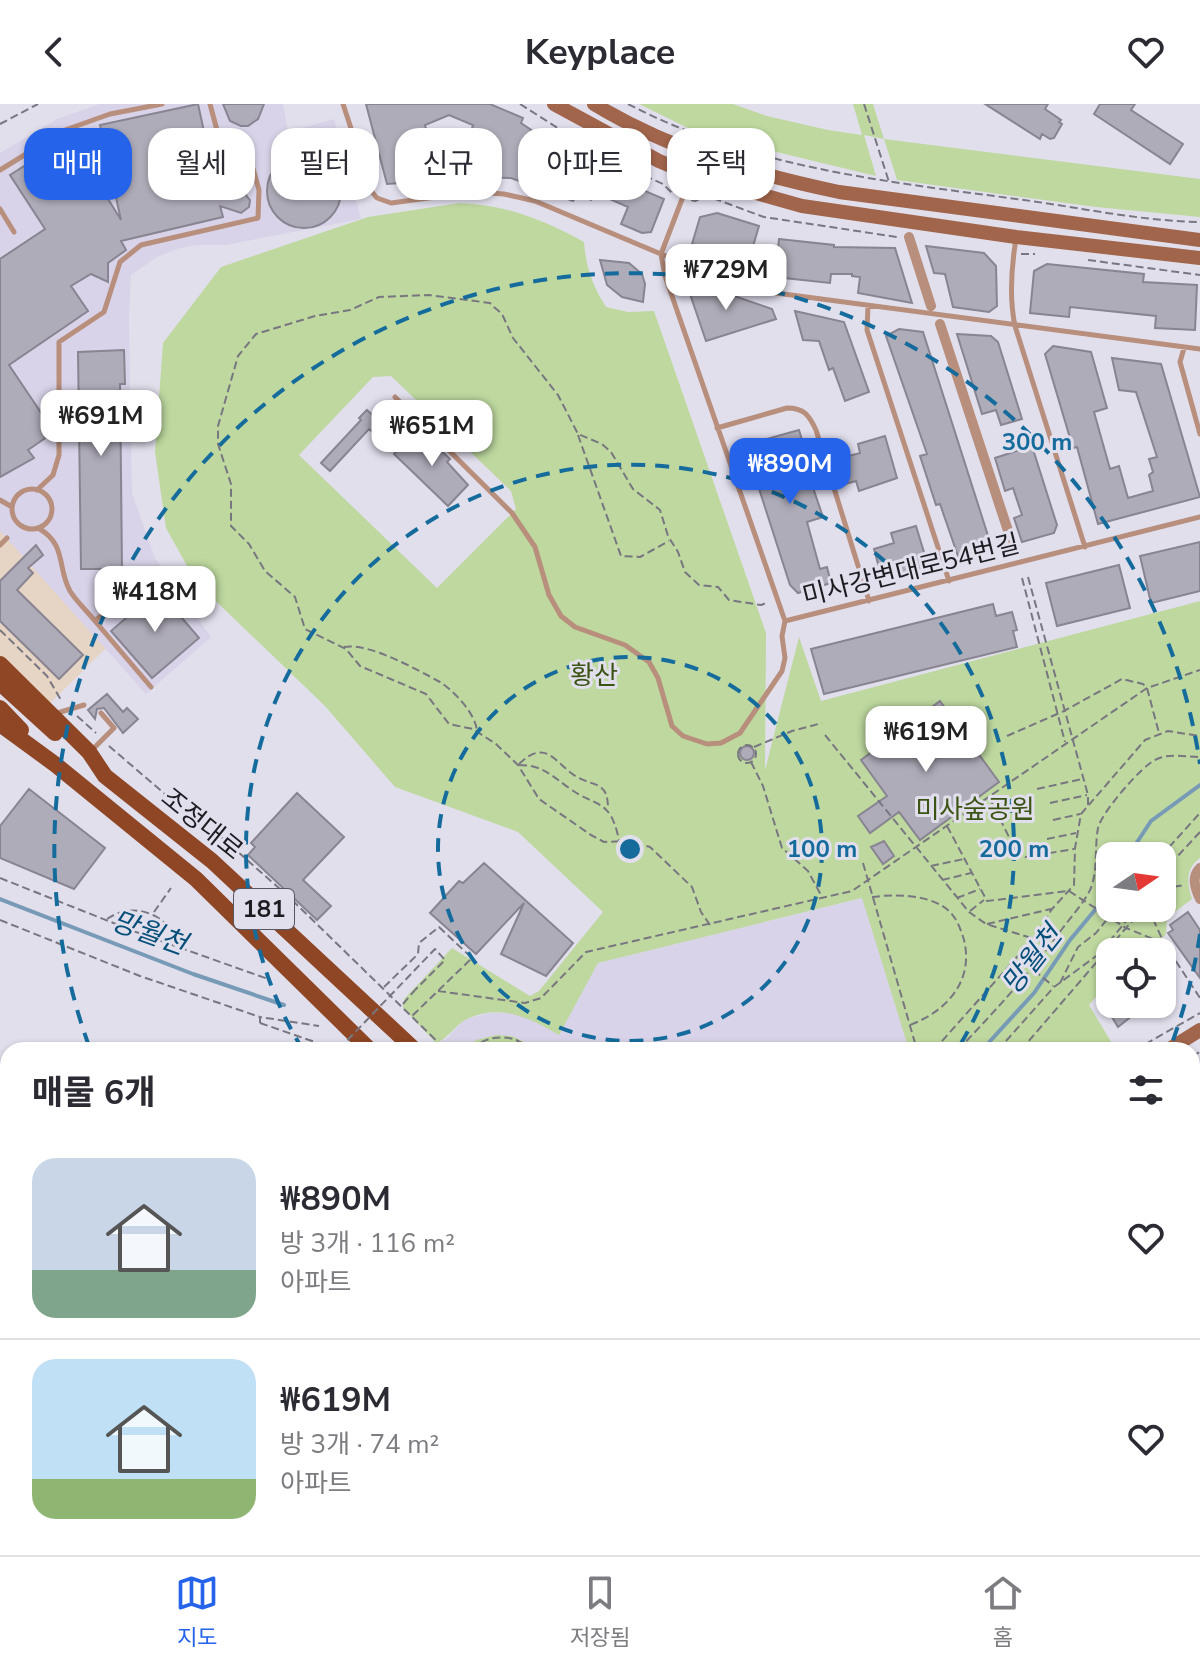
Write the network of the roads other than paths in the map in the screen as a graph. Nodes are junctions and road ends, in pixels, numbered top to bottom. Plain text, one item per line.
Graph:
1 (162, 104) edge
2 (210, 104) edge
3 (343, 104) edge
4 (554, 104) edge
5 (594, 104) edge
6 (667, 141) edge
7 (667, 164) edge
8 (0, 170) edge
9 (775, 177) edge
10 (775, 198) edge
11 (682, 200) edge
12 (0, 209) edge
13 (14, 232) dead end
14 (909, 237) dead end
15 (1016, 237) junction
16 (1200, 240) edge
17 (661, 254) junction
18 (1200, 258) edge
19 (868, 306) junction
20 (931, 306) dead end
21 (940, 324) dead end
22 (1015, 326) junction
23 (1184, 348) junction
24 (1200, 349) edge
25 (395, 397) dead end
26 (717, 428) junction
27 (1200, 434) edge
28 (37, 490) junction
29 (0, 500) edge
30 (12, 507) junction
31 (1200, 517) edge
32 (38, 528) junction
33 (7, 538) dead end
34 (0, 545) edge
35 (1085, 547) junction
36 (1015, 552) dead end
37 (949, 581) junction
38 (140, 582) dead end
39 (869, 601) junction
40 (95, 621) junction
41 (785, 621) junction
42 (0, 664) edge
43 (0, 683) edge
44 (151, 687) dead end
45 (84, 705) dead end
46 (0, 708) edge
47 (101, 713) dead end
48 (50, 715) junction
49 (0, 724) edge
50 (89, 752) junction
51 (56, 765) junction
52 (105, 776) junction
53 (1200, 868) edge
54 (1200, 899) edge
55 (1200, 1030) edge
56 (362, 1042) edge
57 (406, 1042) edge
58 (1181, 1042) edge

1 - 8 lane
2 - 28 lane
3 - 17 lane
4 - 7 main road
5 - 6 main road
9 - 16 main road
10 - 15 main road
11 - 17 lane
12 - 13 lane
14 - 20 street
15 - 18 main road
15 - 22 lane
17 - 19 lane
17 - 26 lane, 미사강변대로54번길
19 - 22 lane
19 - 37 lane
21 - 36 street
22 - 23 lane
22 - 35 lane
23 - 24 lane
23 - 27 lane
25 - 41 lane
26 - 39 lane
26 - 41 lane, 미사강변대로54번길
28 - 30 lane
28 - 32 lane
29 - 30 lane
30 - 32 lane
31 - 35 lane, 미사강변대로54번길
32 - 40 lane
33 - 34 lane
35 - 37 lane, 미사강변대로54번길
37 - 39 lane, 미사강변대로54번길
38 - 40 lane
39 - 41 lane, 미사강변대로54번길
40 - 44 lane
42 - 48 main road, 조정대로
43 - 52 main road, 181
45 - 48 lane
46 - 51 main road
47 - 50 lane
48 - 50 main road, 조정대로
49 - 51 main road, 조정대로
50 - 52 main road, 조정대로
51 - 56 main road, 조정대로
52 - 57 main road, 조정대로 / 181
53 - 54 street
55 - 58 main road

